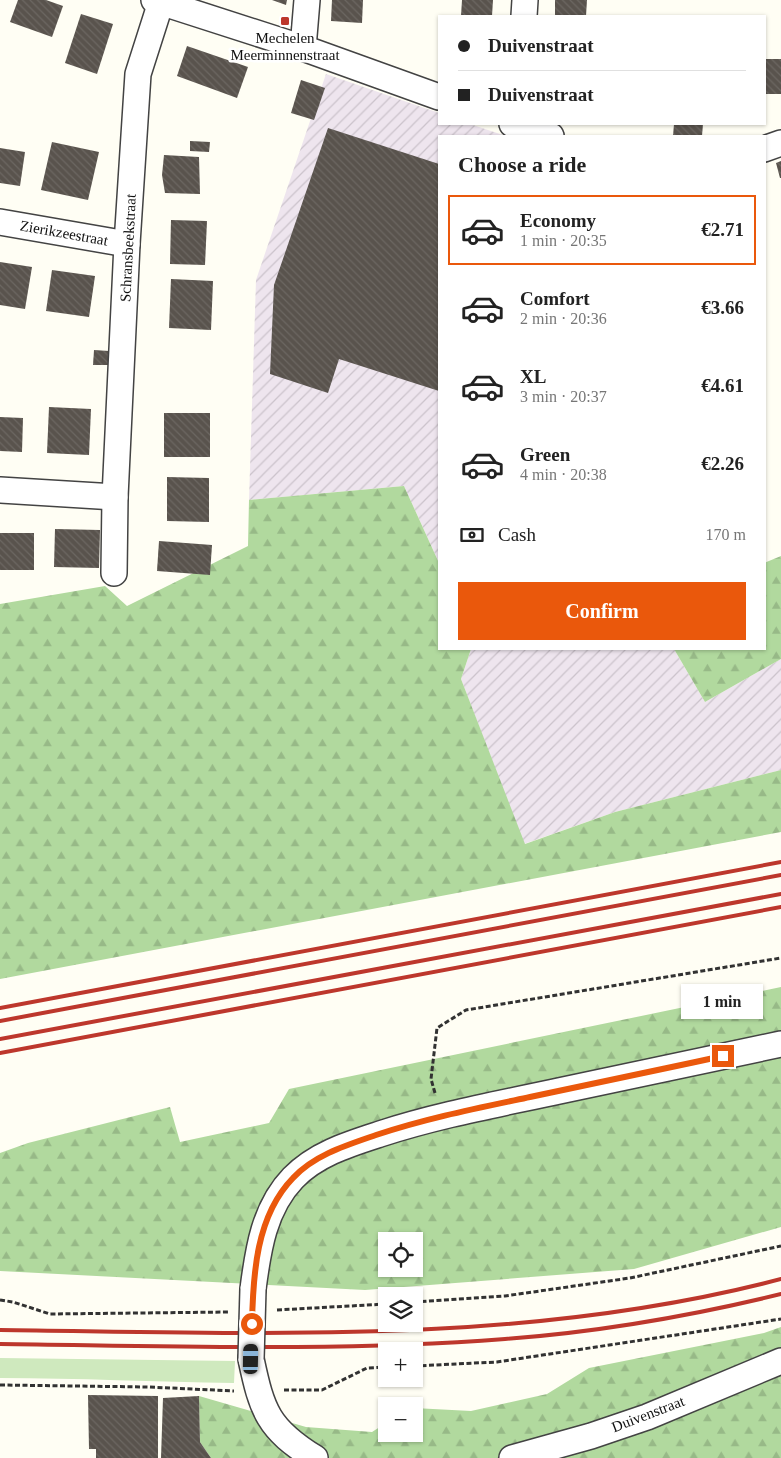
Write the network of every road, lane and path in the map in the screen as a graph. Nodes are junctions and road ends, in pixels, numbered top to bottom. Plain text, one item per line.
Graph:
1 (307, 0) edge
2 (525, 0) edge
3 (157, 1) edge
4 (524, 15) edge
5 (303, 48) junction
6 (438, 97) edge
7 (516, 125) edge
8 (549, 135) edge
9 (781, 143) edge
10 (766, 148) edge
11 (0, 222) edge
12 (127, 244) junction
13 (0, 490) edge
14 (115, 497) junction
15 (114, 573) dead end
16 (781, 958) edge
17 (781, 1044) edge
18 (440, 1116) junction
19 (781, 1246) edge
20 (0, 1300) edge
21 (423, 1301) edge
22 (378, 1304) edge
23 (276, 1310) dead end
24 (237, 1312) dead end
25 (781, 1319) edge
26 (781, 1361) edge
27 (423, 1366) edge
28 (378, 1367) edge
29 (0, 1385) edge
30 (276, 1390) dead end
31 (240, 1391) dead end
32 (315, 1458) edge
33 (512, 1458) edge

1 - 5 street
2 - 4 street
3 - 5 street
3 - 12 street, Schransbeekstraat
5 - 6 street
7 - 8 street
9 - 10 street
11 - 12 street, Zierikzeestraat
12 - 14 street, Schransbeekstraat
13 - 14 street
14 - 15 street, Schransbeekstraat
16 - 18 path
17 - 18 street
18 - 32 street, bridge
19 - 21 path
20 - 24 path
22 - 23 path
25 - 27 path
26 - 33 street, Duivenstraat
28 - 30 path
29 - 31 path

